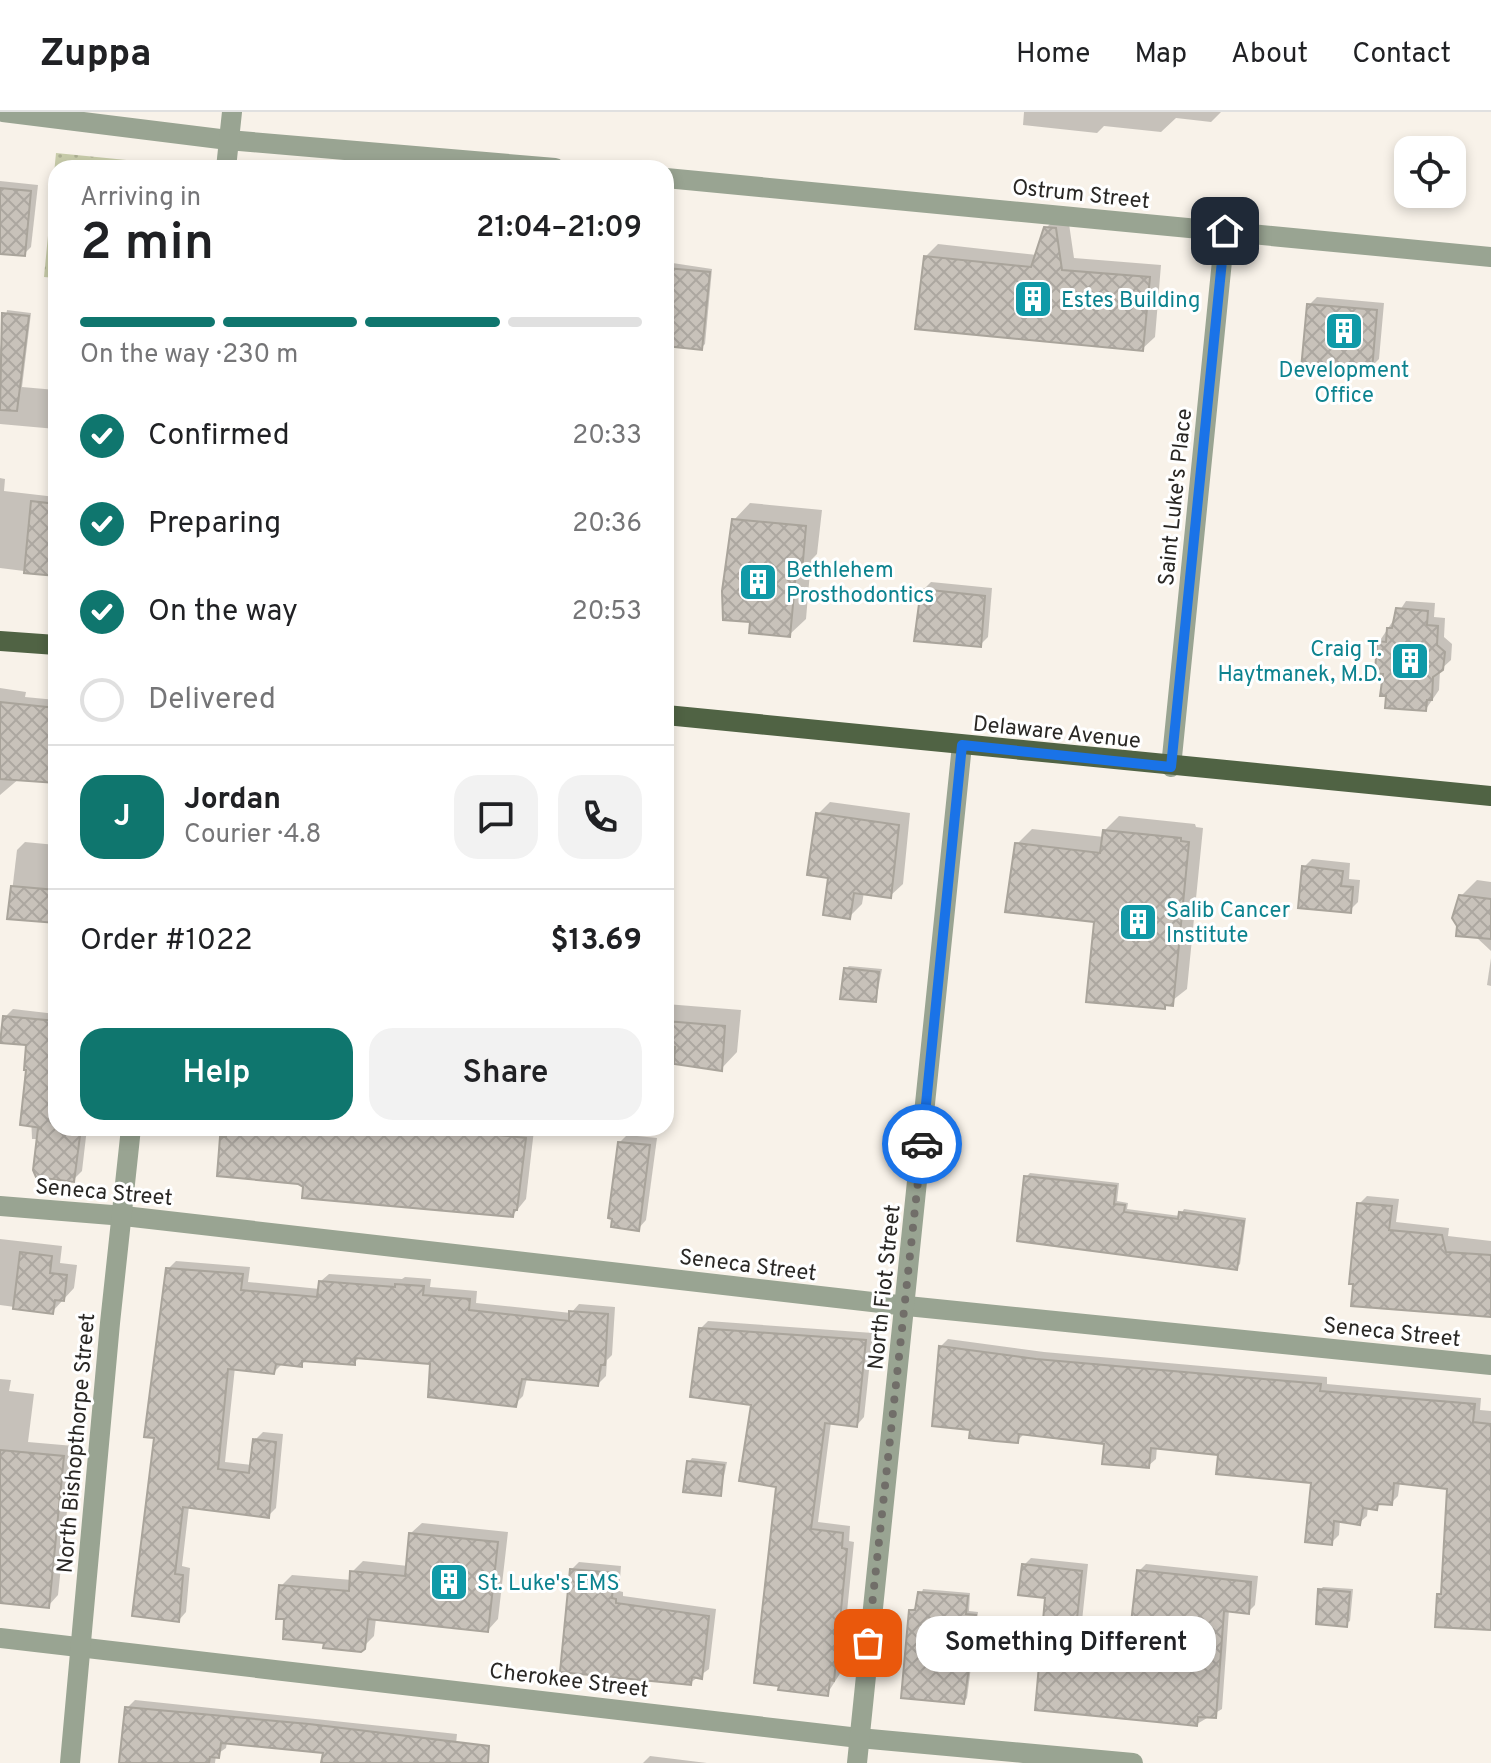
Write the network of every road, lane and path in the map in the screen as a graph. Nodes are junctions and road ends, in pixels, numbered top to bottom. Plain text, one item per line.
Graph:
1 (3, 112) edge
2 (232, 112) edge
3 (228, 140) junction
4 (227, 160) edge
5 (462, 160) edge
6 (674, 179) edge
7 (1225, 231) junction
8 (1491, 257) edge
9 (0, 641) edge
10 (48, 644) edge
11 (674, 716) edge
12 (962, 745) junction
13 (1171, 767) junction
14 (1491, 796) edge
15 (130, 1136) edge
16 (0, 1206) edge
17 (124, 1216) junction
18 (907, 1306) junction
19 (1491, 1365) edge
20 (0, 1638) edge
21 (82, 1645) junction
22 (859, 1738) junction
23 (70, 1763) edge
24 (857, 1763) edge
25 (1133, 1763) edge

1 - 3 street
2 - 3 street
3 - 4 street
3 - 5 street
6 - 7 street, Ostrum Street
7 - 8 street, Ostrum Street
7 - 13 street, Saint Luke's Place
9 - 10 main road
11 - 12 main road, Delaware Avenue
12 - 13 main road, Delaware Avenue
12 - 18 street, North Fiot Street
13 - 14 main road, Delaware Avenue
15 - 17 street, North Bishopthorpe Street
16 - 17 street, Seneca Street
17 - 18 street, Seneca Street
17 - 21 street, North Bishopthorpe Street
18 - 19 street, Seneca Street
18 - 22 street, North Fiot Street
20 - 21 street, Cherokee Street
21 - 22 street, Cherokee Street
21 - 23 street, North Bishopthorpe Street
22 - 24 street, North Fiot Street
22 - 25 street, Cherokee Street

